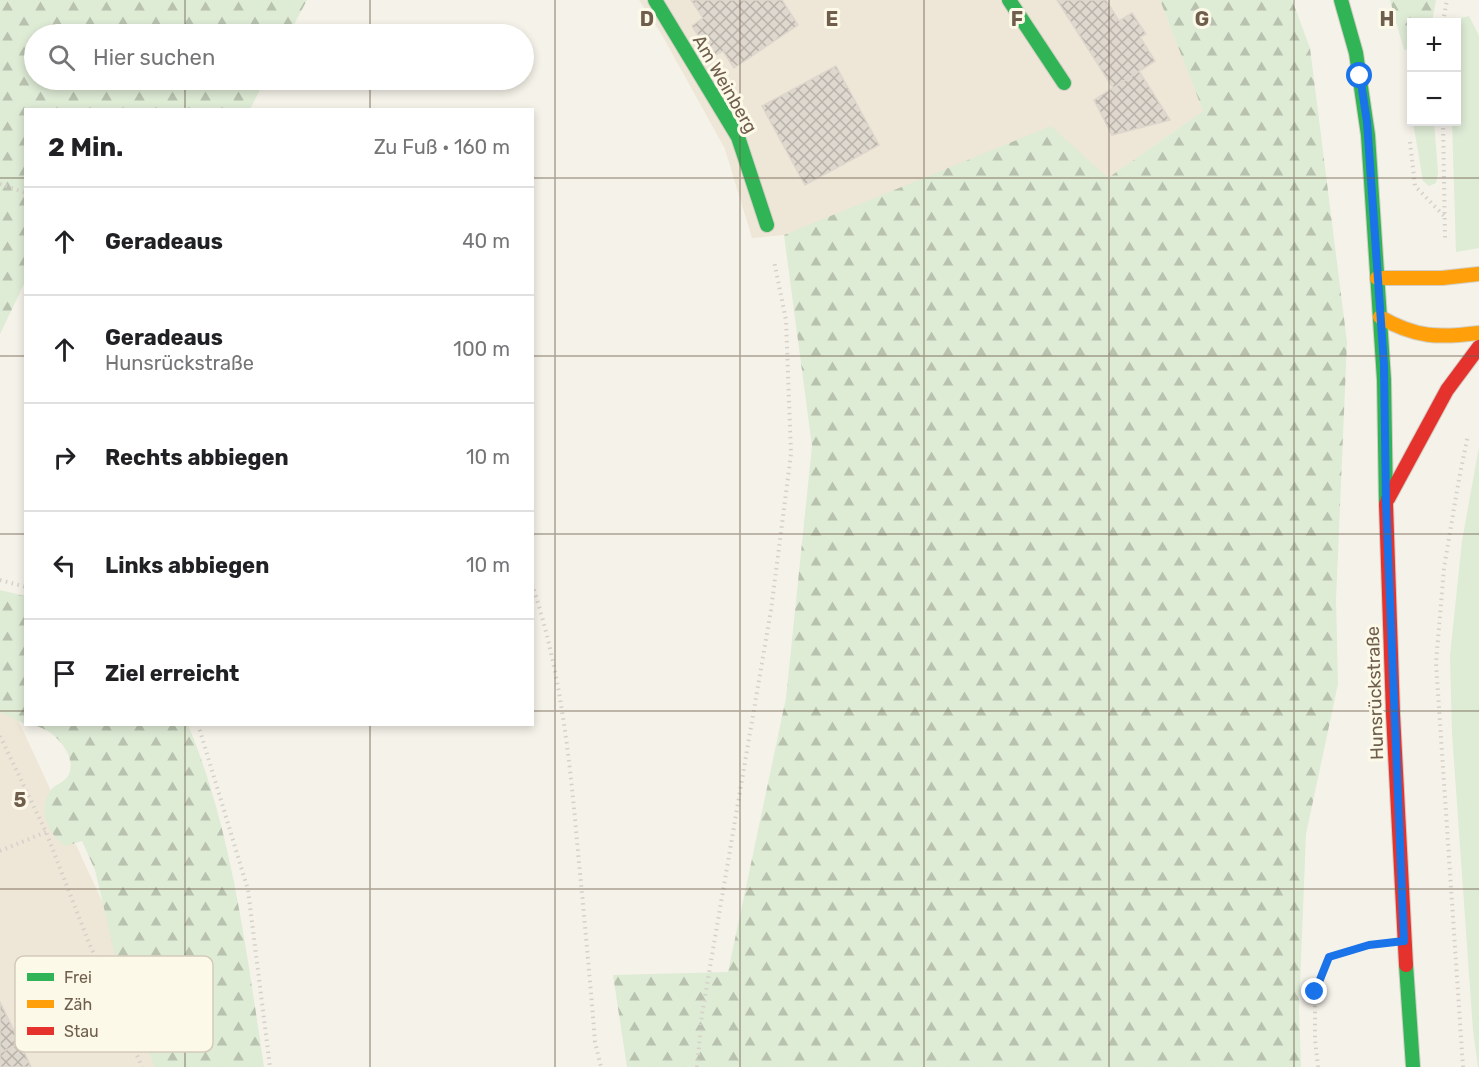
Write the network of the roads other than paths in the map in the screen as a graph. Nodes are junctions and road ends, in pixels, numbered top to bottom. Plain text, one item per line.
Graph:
1 (655, 0) edge
2 (1009, 0) edge
3 (1341, 0) edge
4 (1064, 83) dead end
5 (767, 225) road end
6 (1479, 274) edge
7 (1377, 278) junction
8 (1380, 317) junction
9 (1479, 333) edge
10 (1479, 347) edge
11 (1386, 503) junction
12 (1413, 1067) edge

1 - 5 main road, Am Weinberg
2 - 4 main road
3 - 7 main road, Hunsrückstraße
6 - 7 main road
7 - 8 main road, Hunsrückstraße
8 - 9 main road
8 - 11 main road, Hunsrückstraße
10 - 11 main road
11 - 12 main road, Hunsrückstraße

